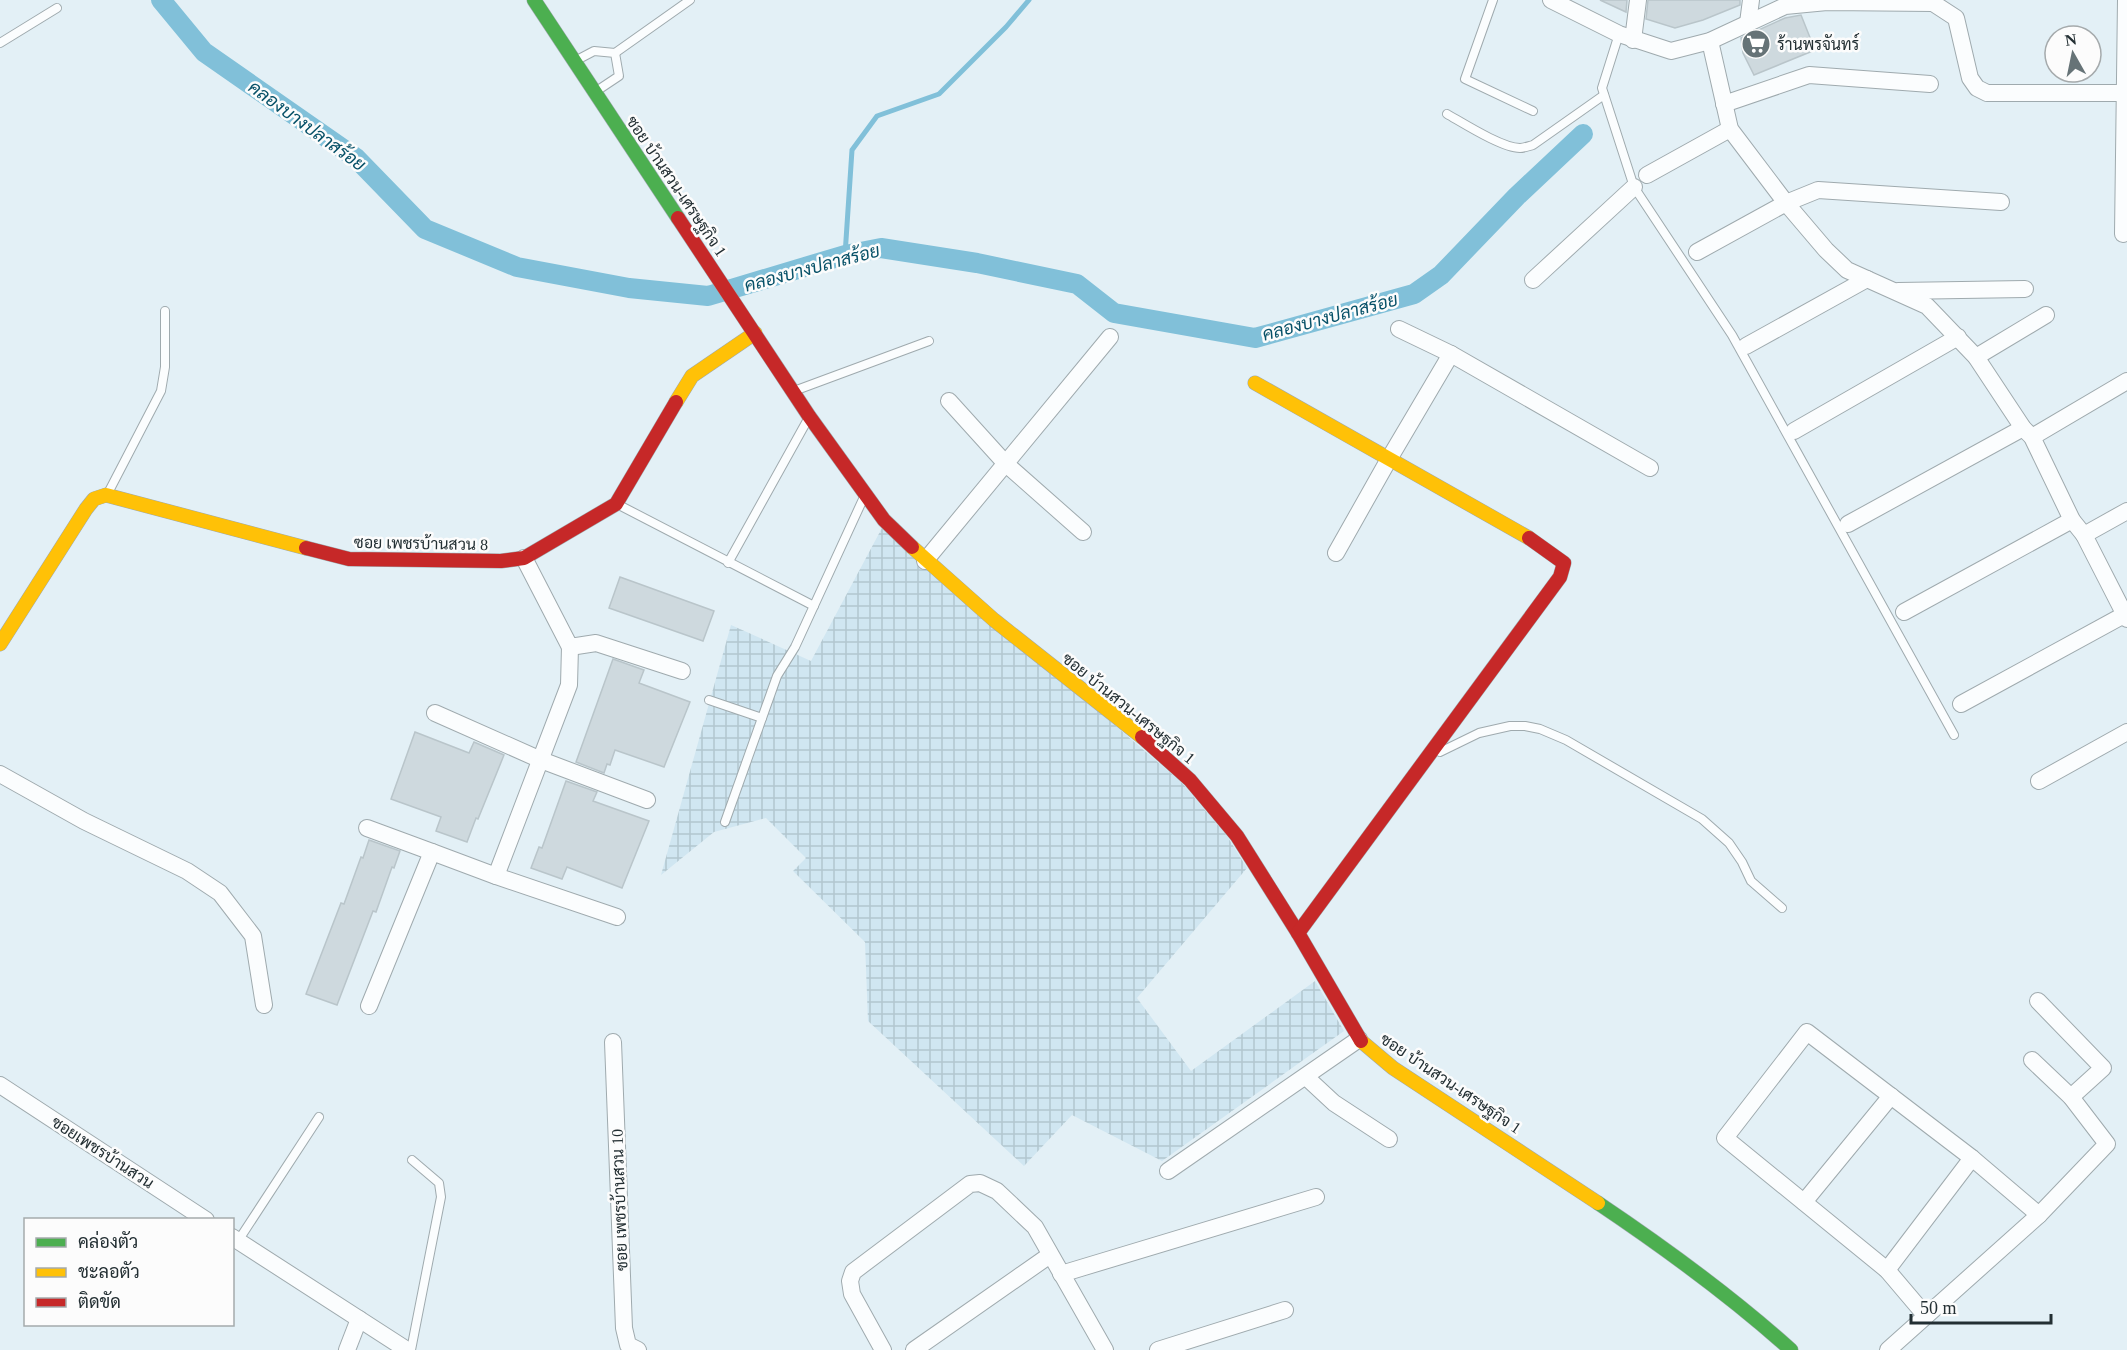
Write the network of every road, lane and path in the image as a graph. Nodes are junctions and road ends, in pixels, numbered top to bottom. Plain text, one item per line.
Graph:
1 (534, 0) edge
2 (690, 0) edge
3 (1493, 0) edge
4 (1551, 0) edge
5 (1638, 0) edge
6 (1751, 0) edge
7 (2126, 0) edge
8 (57, 8) dead end
9 (1748, 23) junction
10 (1626, 37) junction
11 (1710, 41) junction
12 (0, 43) edge
13 (615, 53) junction
14 (575, 61) junction
15 (1930, 84) dead end
16 (595, 92) junction
17 (2126, 93) edge
18 (1604, 95) junction
19 (1724, 104) junction
20 (1533, 111) dead end
21 (1447, 114) dead end
22 (1730, 129) junction
23 (1647, 175) dead end
24 (1634, 187) junction
25 (2001, 202) dead end
26 (1786, 203) junction
27 (2123, 234) dead end
28 (1697, 252) dead end
29 (1867, 279) junction
30 (1533, 280) dead end
31 (2025, 289) dead end
32 (1894, 291) junction
33 (165, 311) dead end
34 (2046, 315) dead end
35 (1399, 329) dead end
36 (755, 333) junction
37 (1110, 337) dead end
38 (1958, 337) junction
39 (929, 341) dead end
40 (1746, 346) dead end
41 (1451, 354) junction
42 (1976, 357) junction
43 (2127, 381) edge
44 (1255, 383) dead end
45 (793, 391) junction
46 (949, 401) dead end
47 (809, 416) junction
48 (1794, 431) dead end
49 (2027, 432) junction
50 (1389, 459) junction
51 (1006, 464) junction
52 (1650, 468) dead end
53 (865, 493) junction
54 (106, 495) junction
55 (616, 504) junction
56 (2127, 511) edge
57 (2072, 520) junction
58 (1848, 524) dead end
59 (1083, 532) dead end
60 (2084, 534) junction
61 (1336, 553) dead end
62 (524, 558) junction
63 (925, 561) junction
64 (728, 562) junction
65 (814, 606) junction
66 (1904, 612) dead end
67 (2126, 617) edge
68 (0, 644) edge
69 (570, 647) junction
70 (682, 671) dead end
71 (709, 700) dead end
72 (1961, 704) dead end
73 (435, 713) dead end
74 (762, 718) junction
75 (2127, 732) edge
76 (1954, 735) dead end
77 (541, 760) junction
78 (1424, 761) junction
79 (0, 774) edge
80 (2039, 781) dead end
81 (647, 800) dead end
82 (725, 822) dead end
83 (367, 828) dead end
84 (432, 852) junction
85 (496, 876) junction
86 (1782, 908) dead end
87 (617, 917) dead end
88 (1298, 933) junction
89 (2038, 1001) dead end
90 (264, 1005) dead end
91 (369, 1006) dead end
92 (1359, 1039) junction
93 (613, 1042) dead end
94 (2032, 1060) dead end
95 (1306, 1077) junction
96 (0, 1085) edge
97 (1891, 1096) junction
98 (2071, 1096) junction
99 (319, 1117) dead end
100 (1389, 1139) dead end
101 (1971, 1158) junction
102 (412, 1160) dead end
103 (1168, 1171) dead end
104 (1316, 1197) dead end
105 (1804, 1202) junction
106 (2039, 1215) junction
107 (203, 1218) edge
108 (235, 1239) edge
109 (1050, 1255) junction
110 (1887, 1270) junction
111 (1061, 1274) junction
112 (1285, 1310) dead end
113 (1926, 1316) junction
114 (359, 1319) junction
115 (347, 1350) edge
116 (409, 1350) edge
117 (638, 1350) edge
118 (883, 1350) edge
119 (914, 1350) edge
120 (1105, 1350) edge
121 (1158, 1350) edge
122 (1791, 1350) edge
123 (1888, 1350) edge

1 - 14 street, ซอย บ้านสวน-เศรษฐกิจ 1
2 - 13 lane
3 - 20 lane
4 - 10 street
5 - 10 street
6 - 9 street
7 - 17 street
8 - 12 lane
9 - 11 street
9 - 17 street
10 - 11 street
10 - 18 lane
11 - 19 street
13 - 14 lane
13 - 16 lane
14 - 16 street, ซอย บ้านสวน-เศรษฐกิจ 1
15 - 19 street
16 - 36 street, ซอย บ้านสวน-เศรษฐกิจ 1
17 - 27 street
18 - 21 lane
18 - 24 lane
19 - 22 street
22 - 23 street
22 - 26 street
24 - 30 street
24 - 76 lane
25 - 26 street
26 - 28 street
26 - 29 street
29 - 32 street
29 - 40 street
31 - 32 street
32 - 38 street
33 - 54 lane
34 - 42 street
35 - 41 street
36 - 45 street, ซอย บ้านสวน-เศรษฐกิจ 1
36 - 55 street, ซอย เพชรบ้านสวน 8
37 - 51 street
38 - 42 street
38 - 48 street
39 - 45 lane
41 - 50 street
41 - 52 street
42 - 49 street
43 - 49 street
44 - 50 street
45 - 47 street, ซอย บ้านสวน-เศรษฐกิจ 1
46 - 51 street
47 - 53 street, ซอย บ้านสวน-เศรษฐกิจ 1
47 - 64 lane
49 - 57 street
49 - 58 street
50 - 61 street
50 - 78 street
51 - 59 street
51 - 63 street
53 - 63 street, ซอย บ้านสวน-เศรษฐกิจ 1
53 - 65 lane
54 - 62 street, ซอย เพชรบ้านสวน 8
54 - 68 street
55 - 62 street, ซอย เพชรบ้านสวน 8
55 - 64 lane
56 - 60 street
57 - 60 street
57 - 66 street
60 - 67 street
62 - 69 street
63 - 88 street, ซอย บ้านสวน-เศรษฐกิจ 1
64 - 65 lane
65 - 74 lane
67 - 72 street
69 - 70 street
69 - 77 street
71 - 74 lane
73 - 77 street
74 - 82 lane
75 - 80 street
77 - 81 street
77 - 85 street
78 - 86 lane
78 - 88 street
79 - 90 street
83 - 84 street
84 - 85 street
84 - 91 street
85 - 87 street
88 - 92 street, ซอย บ้านสวน-เศรษฐกิจ 1
89 - 98 street
92 - 95 street
92 - 122 street, ซอย บ้านสวน-เศรษฐกิจ 1
93 - 117 street, ซอย เพชรบ้านสวน 10
94 - 98 street
95 - 100 street
95 - 103 street
96 - 107 street, ซอยเพชรบ้านสวน
97 - 101 street
97 - 105 street
97 - 105 street
98 - 106 street
99 - 108 lane
101 - 106 street
101 - 110 street
102 - 116 lane
104 - 111 street
105 - 110 street
106 - 113 street
108 - 114 street
109 - 111 street
109 - 118 street
109 - 119 street
110 - 113 street
111 - 120 street
112 - 121 street
113 - 123 street
114 - 115 street
114 - 116 street

